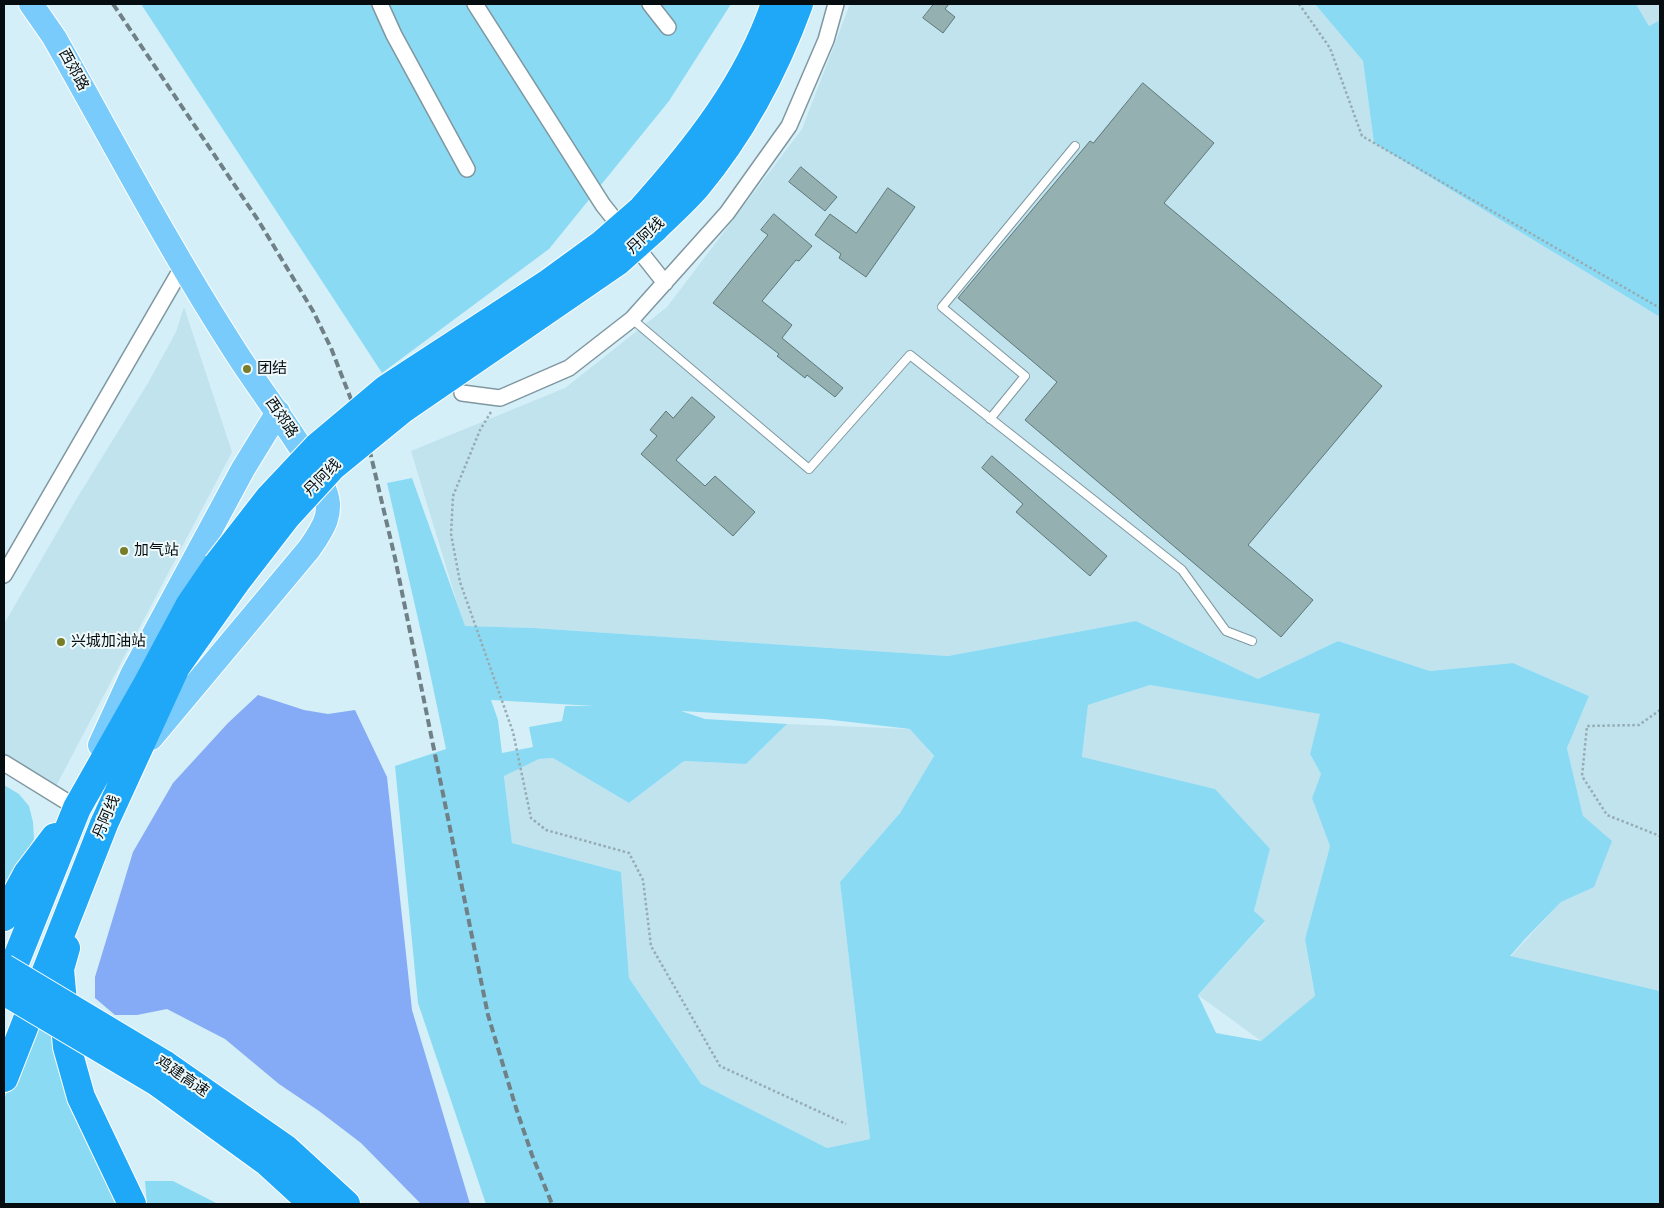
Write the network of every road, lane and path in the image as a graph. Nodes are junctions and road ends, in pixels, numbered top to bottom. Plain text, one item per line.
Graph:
1 (31, 4) edge
2 (380, 4) edge
3 (475, 4) edge
4 (650, 4) edge
5 (774, 4) edge
6 (799, 4) edge
7 (836, 4) edge
8 (1299, 4) edge
9 (668, 27) dead end
10 (1075, 146) dead end
11 (467, 169) dead end
12 (648, 220) junction
13 (183, 266) junction
14 (665, 283) junction
15 (1660, 308) edge
16 (632, 319) junction
17 (462, 393) dead end
18 (500, 398) junction
19 (278, 412) junction
20 (990, 419) junction
21 (226, 573) junction
22 (4, 575) edge
23 (1252, 641) dead end
24 (1660, 710) edge
25 (4, 763) edge
26 (120, 787) junction
27 (77, 808) junction
28 (104, 824) junction
29 (1660, 836) edge
30 (4, 917) edge
31 (4, 968) edge
32 (4, 991) edge
33 (161, 1073) junction
34 (4, 1078) edge
35 (846, 1124) dead end
36 (132, 1204) edge
37 (313, 1204) edge
38 (346, 1204) edge

1 - 13 main road, 西郊路
2 - 11 street
3 - 14 street
4 - 9 street
5 - 12 highway, 丹阿线
6 - 12 highway, 丹阿线
7 - 14 street
8 - 15 path
10 - 20 lane
12 - 21 highway, 丹阿线, bridge
13 - 19 main road, 西郊路
13 - 22 street
14 - 16 street
16 - 18 street
16 - 20 lane
17 - 18 street
18 - 35 path
19 - 26 main road, 西郊路
19 - 27 main road
20 - 23 lane
21 - 26 highway, 丹阿线
21 - 27 highway, 丹阿线
24 - 29 path
25 - 27 street
26 - 28 highway, 丹阿线
27 - 30 highway
27 - 32 highway, 丹阿线
28 - 34 highway, 丹阿线
28 - 36 highway
31 - 33 highway, 鸡建高速, bridge
32 - 33 highway, 鸡建高速, bridge
33 - 37 highway, 鸡建高速
33 - 38 highway, 鸡建高速

